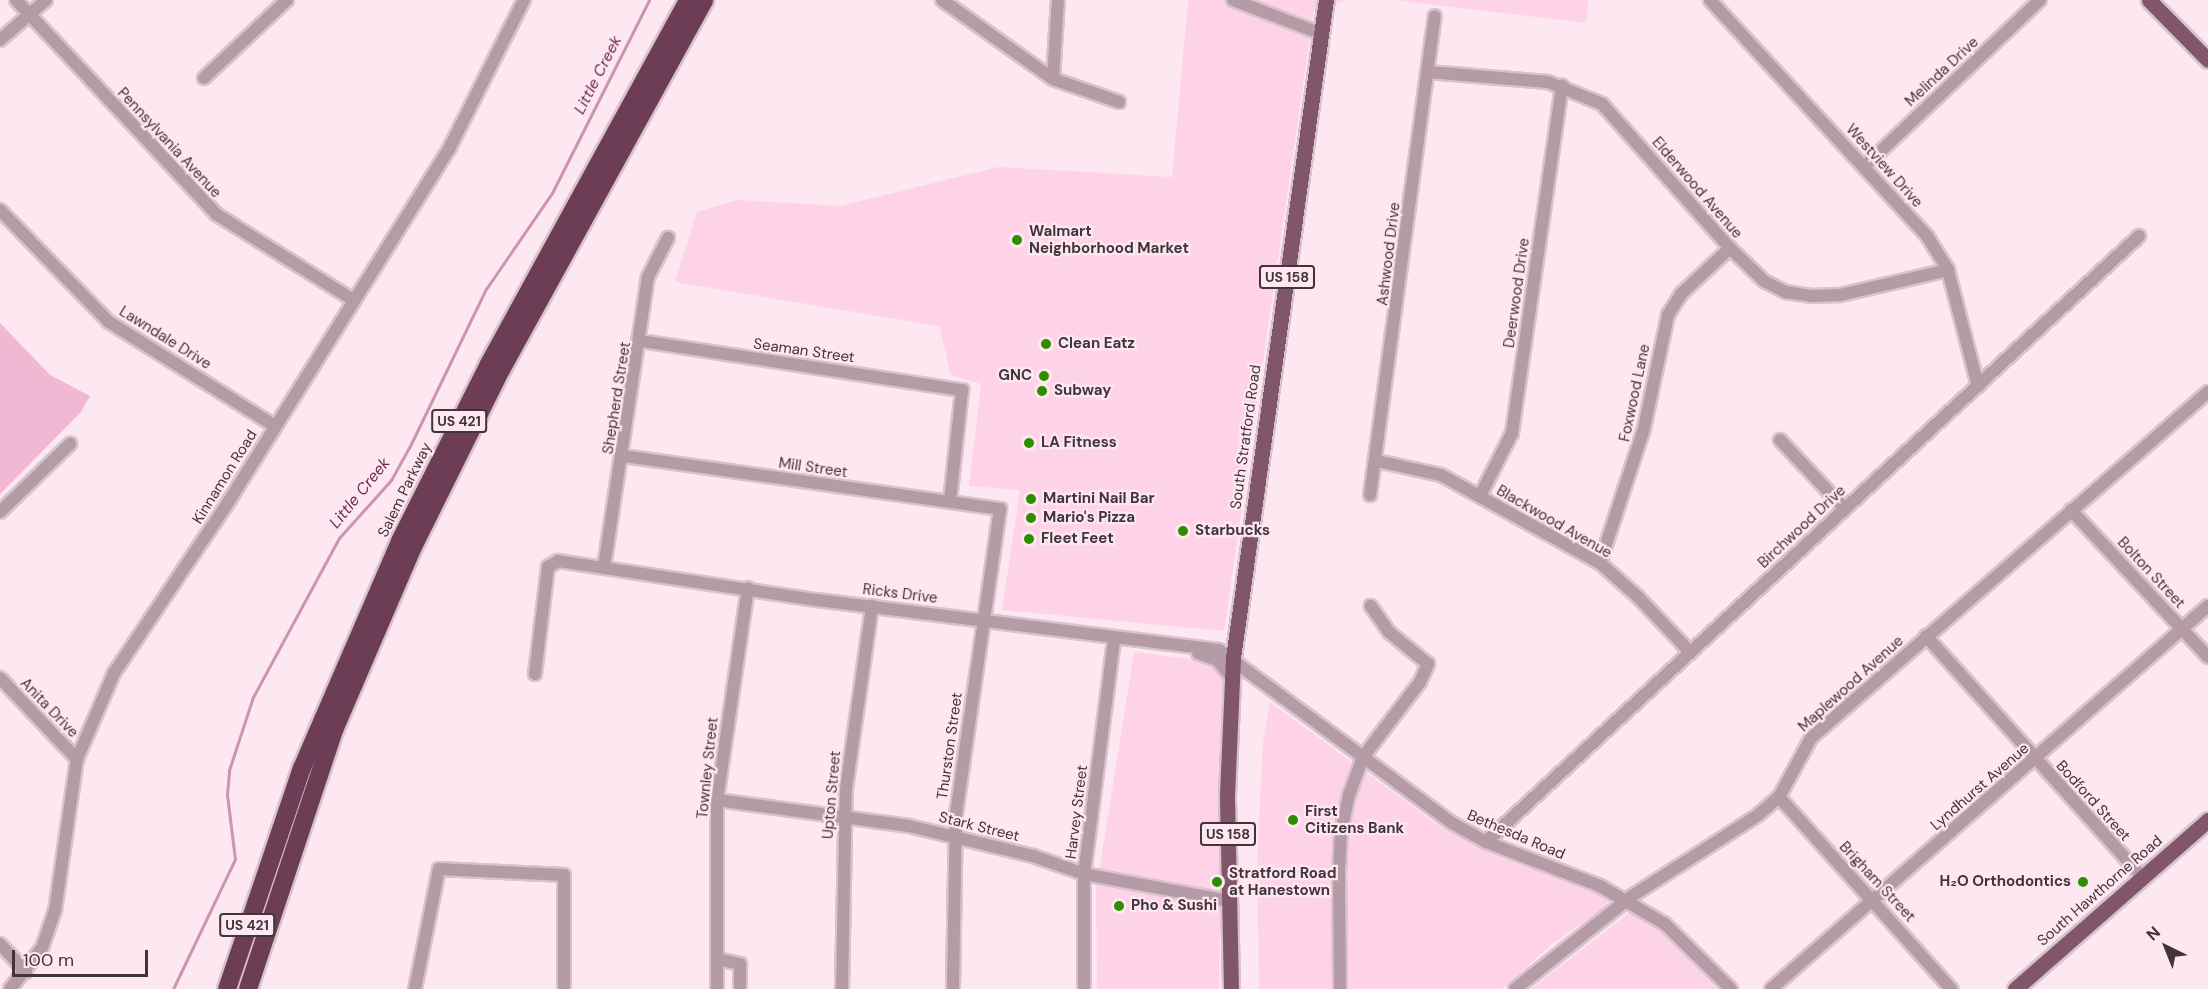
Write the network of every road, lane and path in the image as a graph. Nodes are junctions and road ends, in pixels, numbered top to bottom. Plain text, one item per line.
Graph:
1 (16, 0) edge
2 (46, 0) edge
3 (287, 0) edge
4 (524, 0) edge
5 (688, 0) edge
6 (704, 0) edge
7 (942, 0) edge
8 (1058, 0) edge
9 (1233, 0) edge
10 (1326, 0) edge
11 (1710, 0) edge
12 (2040, 0) edge
13 (2149, 0) edge
14 (28, 14) junction
15 (1435, 16) dead end
16 (1322, 34) junction
17 (0, 40) edge
18 (2208, 60) edge
19 (1428, 72) junction
20 (204, 78) dead end
21 (1053, 79) junction
22 (1562, 86) junction
23 (1119, 102) dead end
24 (1865, 166) junction
25 (0, 210) edge
26 (2139, 236) dead end
27 (668, 238) dead end
28 (1730, 248) junction
29 (1948, 270) junction
30 (352, 300) junction
31 (641, 341) junction
32 (1978, 386) junction
33 (2208, 392) edge
34 (275, 426) junction
35 (1780, 440) dead end
36 (70, 444) dead end
37 (623, 456) junction
38 (1377, 461) junction
39 (1370, 495) dead end
40 (1479, 496) junction
41 (950, 500) junction
42 (1844, 508) junction
43 (1000, 509) joint
44 (2071, 510) junction
45 (0, 512) edge
46 (1600, 563) junction
47 (604, 567) junction
48 (748, 588) junction
49 (872, 606) junction
50 (1371, 606) dead end
51 (2208, 606) edge
52 (983, 621) junction
53 (2182, 628) junction
54 (1926, 636) junction
55 (1114, 639) junction
56 (1192, 649) junction
57 (1690, 652) junction
58 (2208, 657) edge
59 (1233, 658) junction
60 (535, 674) dead end
61 (0, 678) edge
62 (1233, 679) junction
63 (1363, 757) junction
64 (77, 759) junction
65 (2035, 759) junction
66 (1779, 797) junction
67 (717, 800) junction
68 (843, 819) junction
69 (2208, 820) edge
70 (956, 836) junction
71 (1486, 842) junction
72 (1084, 874) junction
73 (2143, 878) junction
74 (1628, 900) junction
75 (1872, 900) junction
76 (1230, 901) junction
77 (0, 945) edge
78 (718, 959) junction
79 (26, 972) junction
80 (251, 983) edge
81 (10, 989) edge
82 (227, 989) edge
83 (415, 989) edge
84 (564, 989) edge
85 (717, 989) edge
86 (740, 989) edge
87 (842, 989) edge
88 (953, 989) edge
89 (1084, 989) edge
90 (1231, 989) edge
91 (1340, 989) edge
92 (1515, 989) edge
93 (1731, 989) edge
94 (1770, 989) edge
95 (1951, 989) edge
96 (2015, 989) edge

1 - 14 street, Pennsylvania Avenue
2 - 14 street
3 - 20 street
4 - 30 street, Kinnamon Road
5 - 82 highway, Salem Parkway / US 421
6 - 80 highway, Salem Parkway / US 421
7 - 21 street
8 - 21 street
9 - 16 street
10 - 16 main road, South Stratford Road / US 158
11 - 24 street, Westview Drive
12 - 24 street, Melinda Drive
13 - 18 main road
14 - 17 street
14 - 30 street, Pennsylvania Avenue
15 - 19 street, Ashwood Drive
16 - 59 main road, South Stratford Road / US 158
19 - 22 street, Elderwood Avenue
19 - 38 street, Ashwood Drive
21 - 23 street
22 - 28 street, Elderwood Avenue
22 - 40 street, Deerwood Drive
24 - 29 street, Westview Drive
25 - 34 street, Lawndale Drive
26 - 32 street, Birchwood Drive
27 - 31 street, Shepherd Street
28 - 29 street, Elderwood Avenue
28 - 46 street, Foxwood Lane
29 - 32 street, Westview Drive
30 - 34 street, Kinnamon Road
31 - 37 street, Shepherd Street
31 - 41 street, Seaman Street
32 - 42 street, Birchwood Drive
33 - 44 street, Maplewood Avenue
34 - 64 street, Kinnamon Road
35 - 42 street
36 - 45 street
37 - 41 street, Mill Street
37 - 47 street, Shepherd Street
38 - 39 street, Ashwood Drive
38 - 40 street, Blackwood Avenue
40 - 46 street, Blackwood Avenue
41 - 43 street, Mill Street
42 - 57 street, Birchwood Drive
43 - 52 street, Thurston Street
44 - 53 street, Bolton Street
44 - 54 street, Maplewood Avenue
46 - 57 street, Blackwood Avenue
47 - 48 street, Ricks Drive
47 - 60 street, Ricks Drive
48 - 49 street, Ricks Drive
48 - 67 street, Townley Street
49 - 52 street, Ricks Drive
49 - 68 street, Upton Street
50 - 63 street
51 - 53 street, Lyndhurst Avenue
52 - 55 street, Ricks Drive
52 - 70 street, Thurston Street
53 - 58 street, Bolton Street
53 - 65 street, Lyndhurst Avenue
54 - 65 street, Bodford Street
54 - 66 street, Maplewood Avenue
55 - 56 street, Ricks Drive
55 - 72 street, Harvey Street
56 - 59 street, Ricks Drive
56 - 62 street, Ricks Drive
57 - 71 street, Birchwood Drive
59 - 62 main road, South Stratford Road / US 158
59 - 63 street, Bethesda Road
61 - 64 street, Anita Drive
62 - 76 main road, South Stratford Road / US 158
63 - 71 street, Bethesda Road
63 - 91 street
64 - 79 street, Kinnamon Road
65 - 73 street, Bodford Street
65 - 75 street, Lyndhurst Avenue
66 - 74 street, Maplewood Avenue
66 - 75 street, Brigham Street
67 - 68 street, Stark Street
67 - 78 street, Townley Street
68 - 70 street, Stark Street
68 - 87 street, Upton Street
69 - 73 main road, South Hawthorne Road
70 - 72 street, Stark Street
70 - 88 street, Thurston Street
71 - 74 street, Bethesda Road
72 - 76 street, Stark Street
72 - 89 street, Harvey Street
73 - 96 main road, South Hawthorne Road
74 - 92 street, Maplewood Avenue
74 - 93 street, Bethesda Road
75 - 94 street, Lyndhurst Avenue
75 - 95 street, Brigham Street
76 - 90 main road, South Stratford Road / US 158
77 - 79 street
78 - 85 street, Townley Street
78 - 86 street
79 - 81 street, Kinnamon Road
83 - 84 street

